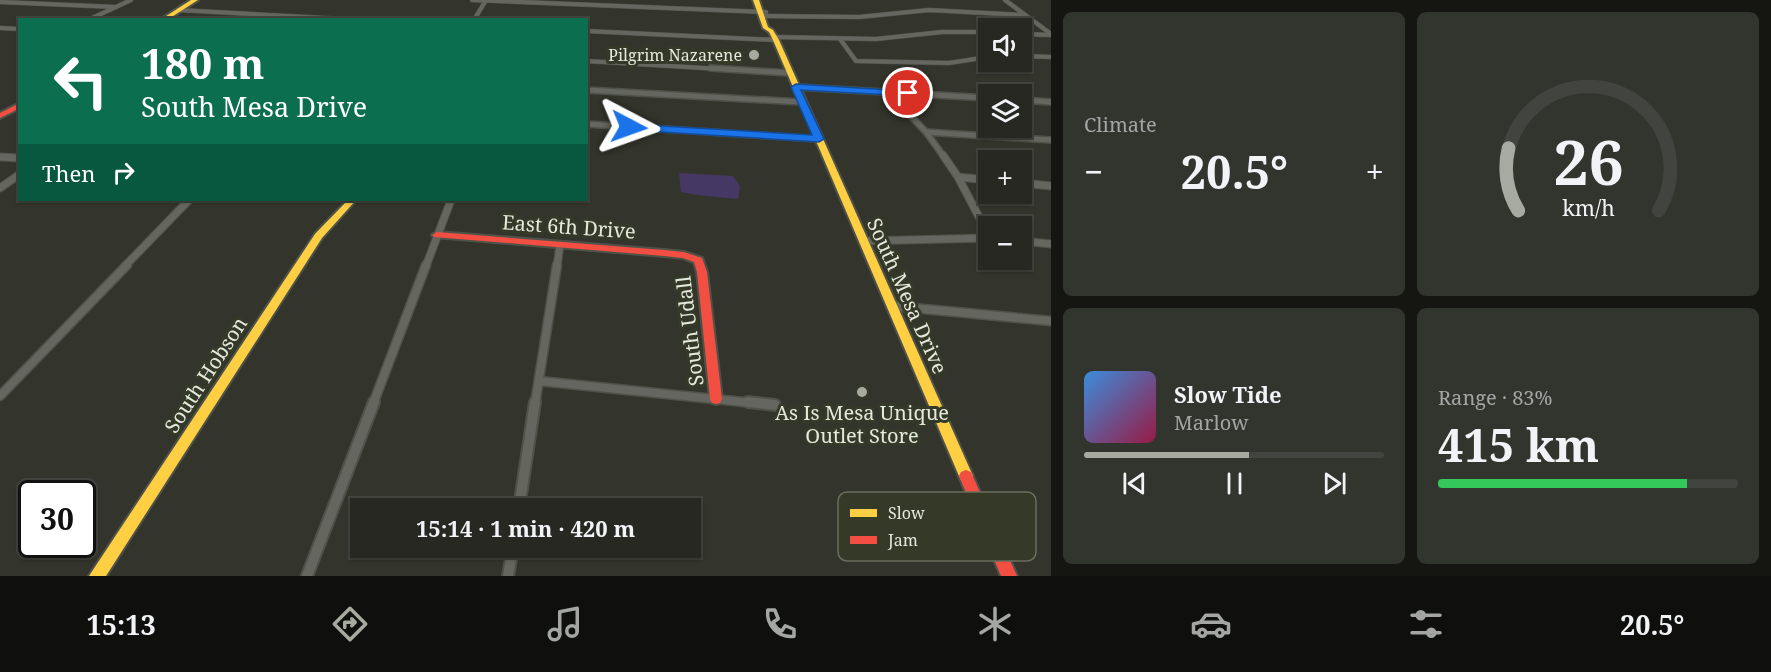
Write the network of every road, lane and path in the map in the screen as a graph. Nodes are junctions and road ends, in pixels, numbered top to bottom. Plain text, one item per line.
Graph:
1 (131, 0) edge
2 (195, 0) edge
3 (475, 0) edge
4 (486, 0) edge
5 (758, 0) edge
6 (1005, 0) edge
7 (527, 1) edge
8 (0, 2) edge
9 (585, 2) edge
10 (116, 7) junction
11 (178, 10) junction
12 (764, 14) junction
13 (1024, 15) junction
14 (92, 18) edge
15 (165, 18) edge
16 (325, 18) edge
17 (475, 18) edge
18 (0, 28) edge
19 (18, 29) edge
20 (588, 30) edge
21 (978, 32) edge
22 (1032, 34) edge
23 (1051, 35) edge
24 (774, 36) junction
25 (840, 39) junction
26 (1032, 56) edge
27 (1051, 57) edge
28 (978, 59) edge
29 (588, 61) edge
30 (949, 63) junction
31 (956, 67) dead end
32 (789, 73) junction
33 (796, 87) junction
34 (588, 90) edge
35 (888, 92) junction
36 (978, 97) edge
37 (1032, 101) edge
38 (802, 102) junction
39 (1051, 102) edge
40 (18, 106) edge
41 (0, 117) edge
42 (588, 124) edge
43 (926, 132) junction
44 (819, 139) junction
45 (1051, 140) edge
46 (0, 157) edge
47 (18, 158) edge
48 (18, 175) edge
49 (958, 177) junction
50 (978, 179) edge
51 (1032, 184) edge
52 (1051, 186) edge
53 (0, 188) edge
54 (188, 201) edge
55 (351, 201) edge
56 (451, 201) edge
57 (978, 216) edge
58 (437, 235) junction
59 (978, 236) edge
60 (863, 241) junction
61 (1032, 242) edge
62 (1051, 244) edge
63 (561, 245) junction
64 (698, 260) joint
65 (892, 306) junction
66 (1051, 321) edge
67 (539, 381) junction
68 (0, 396) edge
69 (716, 399) junction
70 (775, 405) dead end
71 (973, 492) edge
72 (521, 498) edge
73 (511, 558) edge
74 (1002, 561) edge
75 (97, 576) edge
76 (307, 576) edge
77 (508, 576) edge
78 (1009, 576) edge

1 - 10 street
2 - 11 main road
3 - 4 street
4 - 7 street
4 - 17 street
5 - 12 main road, South Mesa Drive
6 - 13 street
7 - 9 street
8 - 10 street
9 - 12 street
10 - 14 street
11 - 15 main road
11 - 16 street
12 - 13 street
12 - 24 main road, South Mesa Drive
13 - 23 street
18 - 19 street
20 - 24 street
21 - 25 street
22 - 23 street
24 - 25 street
24 - 32 main road, South Mesa Drive
25 - 30 street
26 - 27 street
28 - 30 street
29 - 32 street
30 - 31 street
32 - 33 main road, South Mesa Drive
33 - 35 street
33 - 38 main road, South Mesa Drive
34 - 38 street
35 - 36 street
35 - 43 street
37 - 39 street
38 - 44 main road, South Mesa Drive
40 - 41 main road
42 - 44 street
43 - 45 street
43 - 49 street
44 - 60 main road, South Mesa Drive
46 - 47 street
48 - 53 street
49 - 50 street
49 - 57 street
51 - 52 street
54 - 68 street
55 - 75 main road, South Hobson
56 - 58 street
58 - 63 main road, East 6th Drive
58 - 76 street
59 - 60 street
60 - 65 main road, South Mesa Drive
61 - 62 street
63 - 64 main road, East 6th Drive
63 - 67 street
64 - 69 main road, South Udall
65 - 66 street
65 - 71 main road, South Mesa Drive
67 - 69 street
67 - 72 street
69 - 70 street
73 - 77 street
74 - 78 main road, South Mesa Drive

